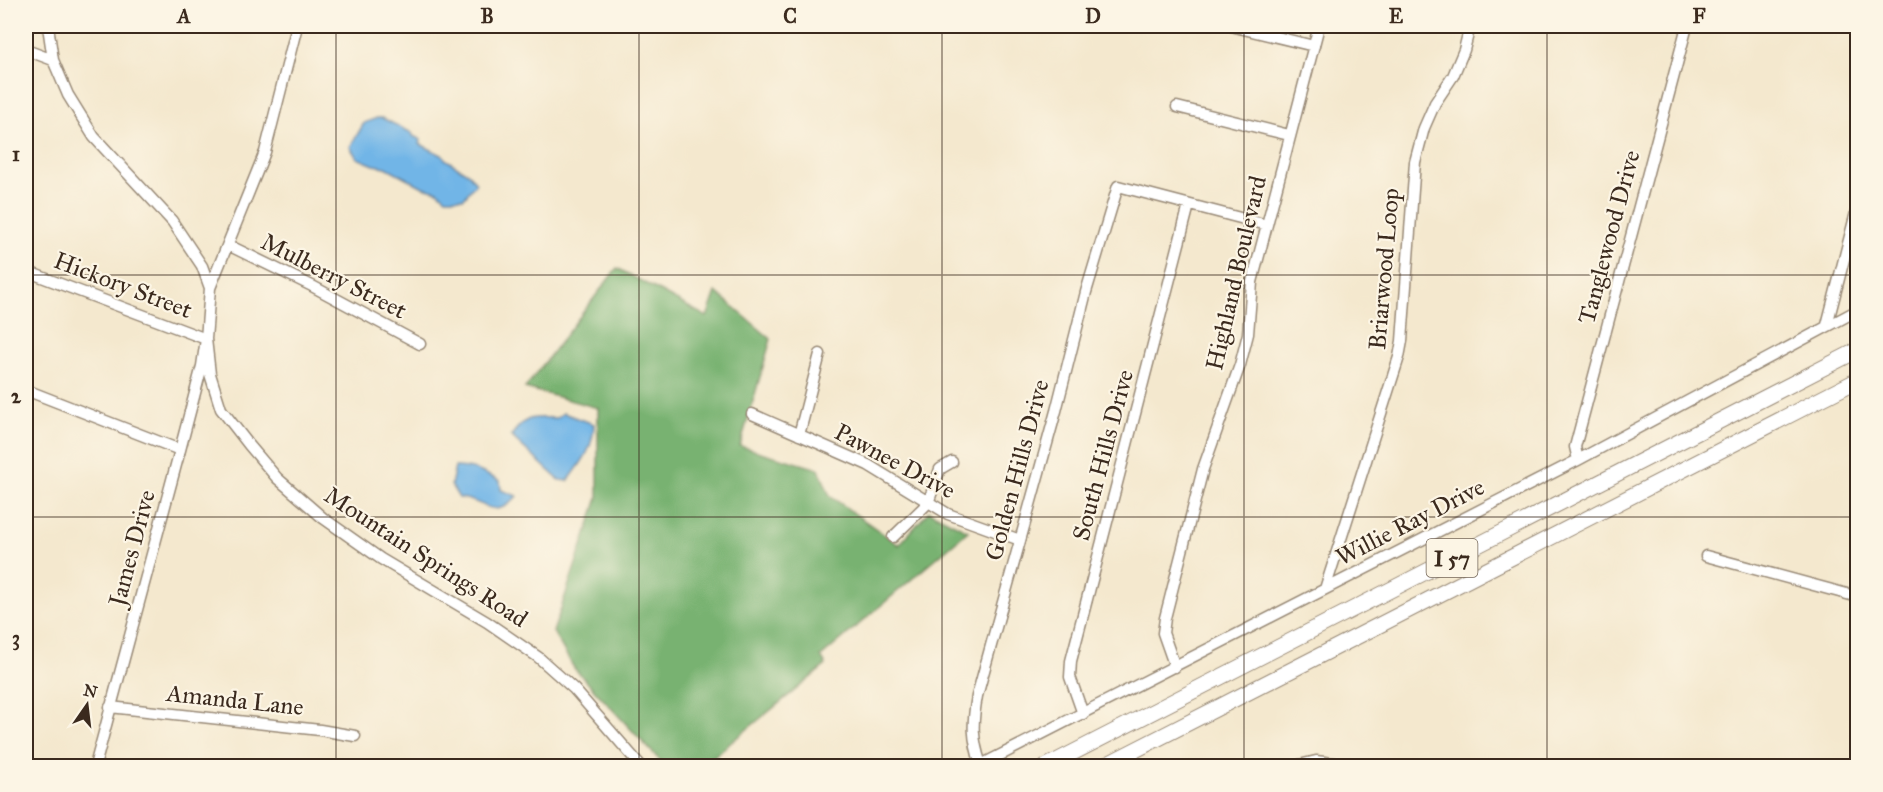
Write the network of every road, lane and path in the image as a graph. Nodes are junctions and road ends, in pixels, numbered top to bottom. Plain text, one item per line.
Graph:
1 (48, 26) edge
2 (297, 26) edge
3 (1231, 26) edge
4 (1319, 26) edge
5 (1470, 26) edge
6 (1687, 26) edge
7 (1314, 46) junction
8 (26, 50) edge
9 (53, 60) junction
10 (1177, 107) dead end
11 (1289, 135) junction
12 (1189, 205) junction
13 (1857, 205) edge
14 (1266, 225) junction
15 (228, 245) junction
16 (26, 271) edge
17 (210, 288) junction
18 (1857, 310) edge
19 (1827, 325) junction
20 (206, 339) junction
21 (420, 344) dead end
22 (1857, 350) edge
23 (820, 354) dead end
24 (1857, 380) edge
25 (26, 390) edge
26 (752, 414) dead end
27 (799, 435) junction
28 (180, 450) junction
29 (1578, 460) junction
30 (952, 462) dead end
31 (928, 503) junction
32 (893, 537) dead end
33 (1020, 540) junction
34 (1706, 556) dead end
35 (1325, 589) junction
36 (1857, 597) edge
37 (1175, 668) junction
38 (110, 707) junction
39 (1083, 714) junction
40 (355, 736) dead end
41 (95, 766) edge
42 (641, 766) edge
43 (980, 766) edge
44 (1047, 766) edge
45 (1104, 766) edge
46 (1295, 766) edge
47 (1357, 766) edge

1 - 9 street, Mountain Springs Road
2 - 15 street
3 - 7 street
4 - 7 street, Highland Boulevard
5 - 35 street, Briarwood Loop
6 - 29 street, Tanglewood Drive
7 - 11 street, Highland Boulevard
8 - 9 street
9 - 17 street, Mountain Springs Road
10 - 11 street
11 - 14 street, Highland Boulevard
12 - 14 street
12 - 33 street, Golden Hills Drive
12 - 39 street, South Hills Drive
13 - 19 street
14 - 37 street, Highland Boulevard
15 - 17 street
15 - 21 street, Mulberry Street
16 - 20 street, Hickory Street
17 - 20 street, Mountain Springs Road
18 - 19 street, Willie Ray Drive
19 - 29 street, Willie Ray Drive
20 - 28 street, James Drive
20 - 42 street, Mountain Springs Road
22 - 44 highway, I 57
23 - 27 street
24 - 45 highway, I 57
25 - 28 street
26 - 27 street, Pawnee Drive
27 - 31 street, Pawnee Drive
28 - 38 street, James Drive
29 - 35 street, Willie Ray Drive
30 - 31 street
31 - 32 street
31 - 33 street, Pawnee Drive
33 - 43 street, Golden Hills Drive
34 - 36 street
35 - 37 street, Willie Ray Drive
37 - 39 street, Willie Ray Drive
38 - 40 street, Amanda Lane
38 - 41 street, James Drive
39 - 43 street, Willie Ray Drive
46 - 47 street

